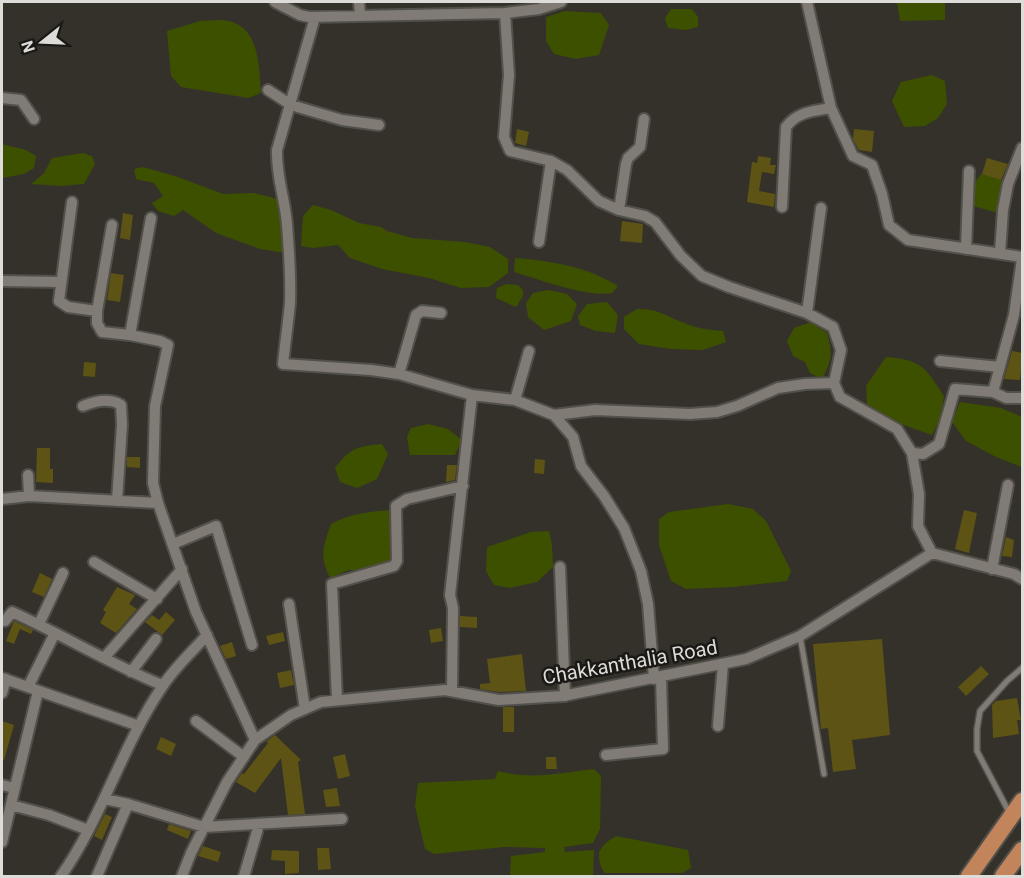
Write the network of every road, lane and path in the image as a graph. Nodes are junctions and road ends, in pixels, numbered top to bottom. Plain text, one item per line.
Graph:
1 (275, 2) edge
2 (359, 2) edge
3 (561, 2) edge
4 (807, 2) edge
5 (505, 13) junction
6 (360, 15) junction
7 (315, 17) junction
8 (268, 90) dead end
9 (2, 98) edge
10 (291, 105) junction
11 (831, 108) junction
12 (34, 118) dead end
13 (644, 118) dead end
14 (379, 125) dead end
15 (1023, 148) edge
16 (551, 161) junction
17 (969, 171) dead end
18 (72, 202) dead end
19 (782, 207) dead end
20 (821, 208) dead end
21 (619, 210) junction
22 (151, 219) dead end
23 (112, 225) dead end
24 (539, 242) dead end
25 (966, 249) junction
26 (1000, 253) junction
27 (1023, 258) edge
28 (2, 281) edge
29 (61, 282) junction
30 (97, 311) junction
31 (441, 313) dead end
32 (807, 313) junction
33 (130, 335) junction
34 (529, 351) dead end
35 (940, 360) dead end
36 (1000, 367) junction
37 (399, 374) junction
38 (834, 383) junction
39 (993, 392) junction
40 (472, 394) junction
41 (1023, 398) edge
42 (515, 400) junction
43 (83, 405) dead end
44 (554, 415) junction
45 (912, 453) junction
46 (28, 475) dead end
47 (1008, 485) dead end
48 (463, 486) junction
49 (29, 496) junction
50 (2, 499) edge
51 (117, 501) junction
52 (158, 503) junction
53 (173, 544) junction
54 (932, 553) junction
55 (94, 562) dead end
56 (560, 567) dead end
57 (182, 569) junction
58 (992, 569) junction
59 (63, 573) dead end
60 (1023, 579) edge
61 (157, 599) junction
62 (290, 604) dead end
63 (2, 620) edge
64 (39, 624) junction
65 (55, 633) junction
66 (207, 635) junction
67 (800, 636) junction
68 (156, 639) dead end
69 (252, 645) dead end
70 (104, 658) junction
71 (723, 664) junction
72 (1023, 668) edge
73 (131, 672) junction
74 (4, 678) edge
75 (657, 678) junction
76 (162, 685) junction
77 (33, 689) junction
78 (452, 692) junction
79 (2, 693) edge
80 (566, 696) junction
81 (337, 700) junction
82 (305, 709) junction
83 (196, 721) dead end
84 (139, 726) junction
85 (718, 726) dead end
86 (255, 740) junction
87 (606, 755) dead end
88 (244, 757) junction
89 (824, 774) dead end
90 (2, 784) edge
91 (14, 788) junction
92 (105, 799) junction
93 (1023, 801) edge
94 (128, 804) junction
95 (11, 805) junction
96 (1011, 815) junction
97 (342, 819) dead end
98 (259, 825) junction
99 (204, 827) junction
100 (88, 830) junction
101 (2, 842) edge
102 (1023, 850) edge
103 (61, 876) edge
104 (97, 876) edge
105 (182, 876) edge
106 (244, 876) edge
107 (969, 876) edge
108 (1003, 876) edge

1 - 7 street
2 - 6 street
3 - 5 street
4 - 11 street
5 - 6 street
5 - 16 street
6 - 7 street
7 - 10 street
8 - 10 street
9 - 12 street
10 - 14 street
10 - 37 street
11 - 19 street
11 - 25 street
13 - 21 street
15 - 26 street
16 - 21 street
16 - 24 street
17 - 25 street
18 - 29 street
20 - 32 street
21 - 32 street
22 - 33 street
23 - 30 street
25 - 26 street
26 - 27 street
27 - 36 street
28 - 29 street
29 - 30 street
30 - 33 street
31 - 37 street
32 - 38 street
33 - 52 street
34 - 42 street
35 - 36 street
36 - 39 street
37 - 40 street
38 - 44 street
38 - 45 street
39 - 41 street
39 - 45 street
40 - 42 street
40 - 48 street
42 - 44 street
43 - 51 street
44 - 75 street
45 - 54 street
46 - 49 street
47 - 58 street
48 - 78 street
48 - 81 street
49 - 50 street
49 - 51 street
51 - 52 street
52 - 53 street
53 - 57 street
53 - 69 street
54 - 58 street
54 - 67 street, Chakkanthalia Road
55 - 61 street
56 - 80 street
57 - 61 street
57 - 66 street
58 - 60 street
59 - 64 street
61 - 70 street
62 - 82 street
63 - 64 street
64 - 65 street
65 - 70 street
65 - 77 street
66 - 76 street
66 - 86 street
67 - 71 street, Chakkanthalia Road
67 - 89 lane
68 - 73 street
70 - 73 street
71 - 75 street, Chakkanthalia Road
71 - 85 street
72 - 96 lane
73 - 76 street
74 - 77 street
74 - 79 street
75 - 80 street, Chakkanthalia Road
75 - 87 street
76 - 84 street
77 - 84 street
77 - 91 street
78 - 80 street, Chakkanthalia Road
78 - 81 street, Chakkanthalia Road
81 - 82 street, Chakkanthalia Road
82 - 86 street, Chakkanthalia Road
83 - 88 street
84 - 92 street
86 - 88 street, Chakkanthalia Road
88 - 99 street, Chakkanthalia Road
90 - 91 street
91 - 95 street
92 - 94 street
92 - 100 street
93 - 96 highway
94 - 99 street
94 - 104 street
95 - 100 street
95 - 101 street
96 - 107 highway
97 - 98 street
98 - 99 street
98 - 106 street
99 - 105 street, Chakkanthalia Road
100 - 103 street
102 - 108 highway

